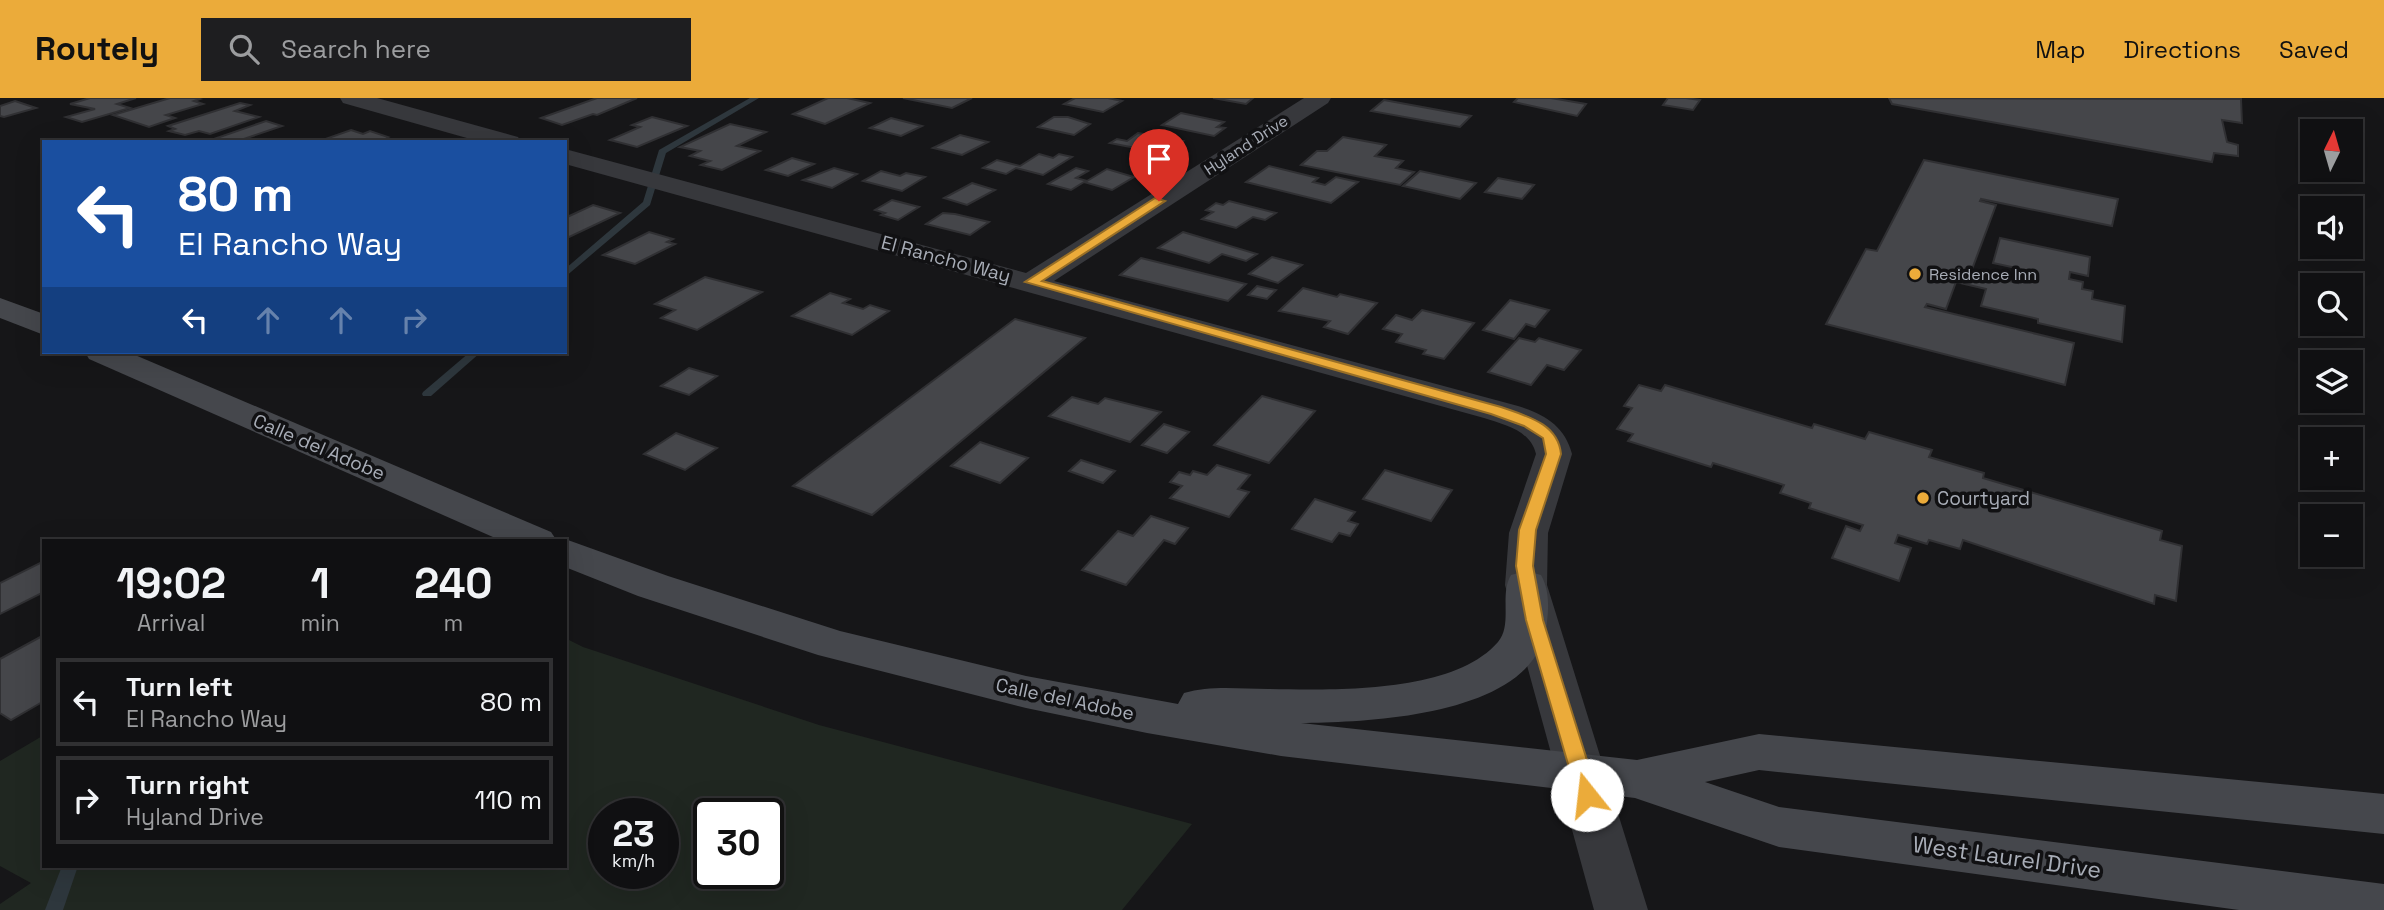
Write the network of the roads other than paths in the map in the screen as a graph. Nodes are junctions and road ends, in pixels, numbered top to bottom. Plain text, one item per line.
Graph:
1 (351, 98) edge
2 (1320, 98) edge
3 (437, 100) dead end
4 (401, 112) junction
5 (475, 138) edge
6 (567, 157) edge
7 (1032, 282) junction
8 (0, 307) edge
9 (42, 325) edge
10 (106, 354) edge
11 (532, 539) edge
12 (567, 553) edge
13 (1526, 585) junction
14 (1026, 692) junction
15 (1581, 774) junction
16 (1637, 779) junction
17 (2384, 814) edge
18 (2384, 907) edge
19 (1621, 910) edge

1 - 4 street
2 - 7 street, Hyland Drive
3 - 4 street
4 - 5 street
6 - 7 street, El Rancho Way
7 - 13 street, El Rancho Way
8 - 9 street
10 - 11 street, Calle del Adobe
12 - 14 street, Calle del Adobe
13 - 14 street
13 - 15 street, El Rancho Way
14 - 15 street, Calle del Adobe
15 - 16 street, West Laurel Drive
15 - 19 street, El Rancho Way
16 - 17 street, West Laurel Drive
16 - 18 street, West Laurel Drive

